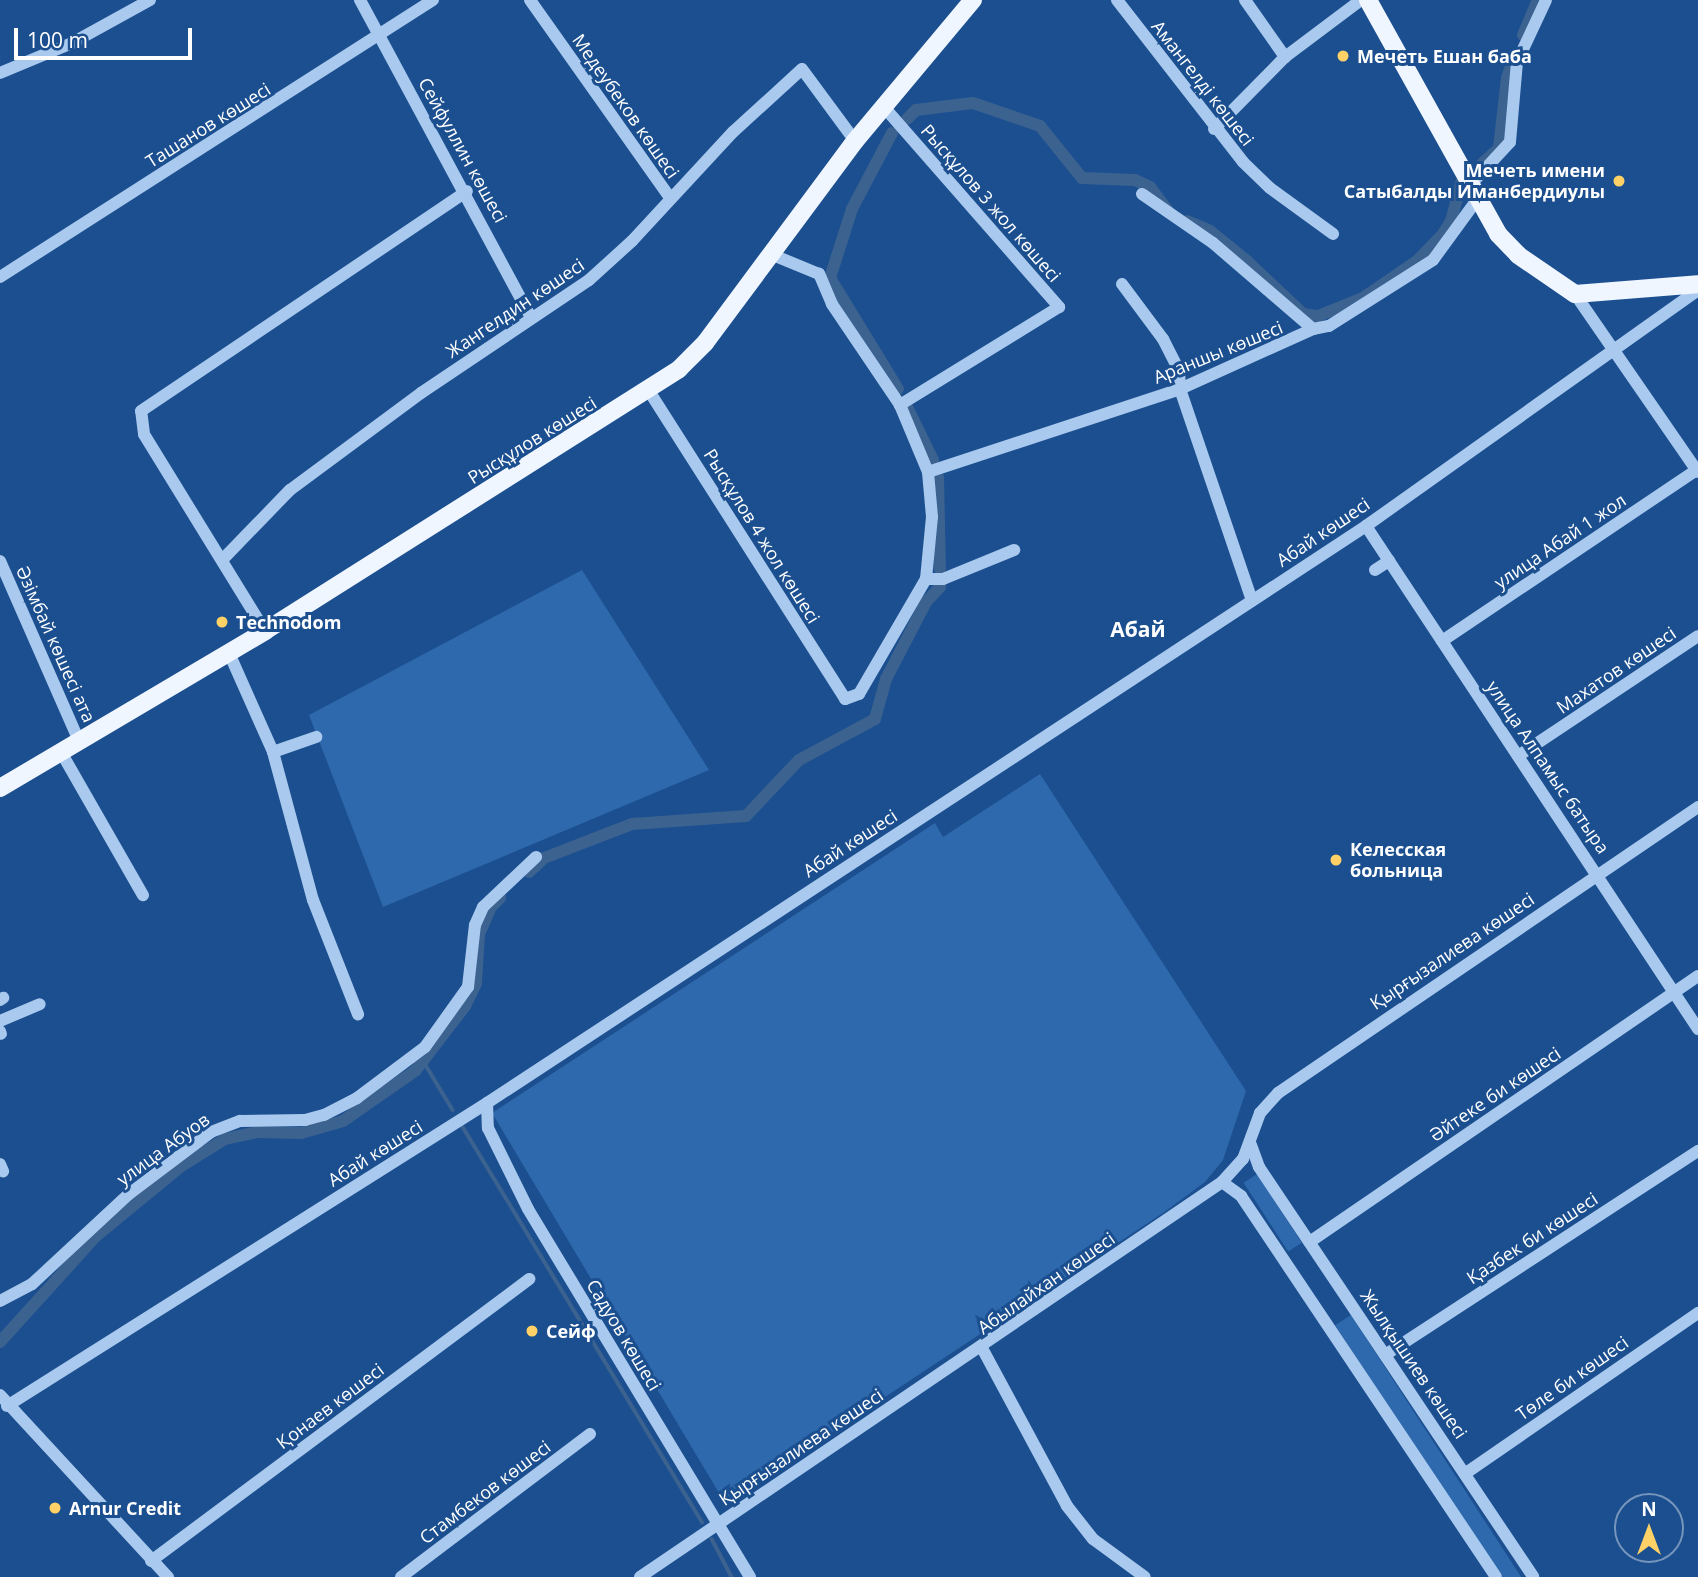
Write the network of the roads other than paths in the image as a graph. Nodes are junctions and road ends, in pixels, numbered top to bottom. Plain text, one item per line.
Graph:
1 (150, 0) edge
2 (360, 0) edge
3 (433, 0) edge
4 (530, 0) edge
5 (973, 0) edge
6 (1117, 0) edge
7 (1245, 0) edge
8 (1361, 0) edge
9 (1368, 0) edge
10 (1546, 0) edge
11 (380, 36) junction
12 (1286, 57) junction
13 (0, 73) edge
14 (884, 107) junction
15 (1214, 129) junction
16 (855, 141) junction
17 (1475, 187) junction
18 (467, 191) junction
19 (1142, 194) dead end
20 (670, 198) junction
21 (1333, 234) dead end
22 (774, 254) junction
23 (0, 277) edge
24 (1122, 284) dead end
25 (1698, 284) edge
26 (1698, 290) edge
27 (1575, 294) junction
28 (531, 318) junction
29 (1313, 329) junction
30 (1615, 346) junction
31 (1180, 389) junction
32 (649, 391) junction
33 (900, 405) junction
34 (1698, 470) edge
35 (928, 471) junction
36 (1366, 526) junction
37 (1014, 550) dead end
38 (224, 558) junction
39 (0, 561) edge
40 (1389, 561) junction
41 (1376, 570) dead end
42 (926, 579) junction
43 (1252, 600) junction
44 (265, 631) junction
45 (1698, 636) edge
46 (1442, 641) junction
47 (229, 653) junction
48 (316, 737) dead end
49 (79, 741) junction
50 (61, 752) junction
51 (273, 752) junction
52 (1518, 756) junction
53 (0, 788) edge
54 (1698, 807) edge
55 (536, 857) dead end
56 (1599, 873) junction
57 (144, 894) dead end
58 (1698, 976) edge
59 (1674, 993) junction
60 (40, 1004) dead end
61 (358, 1014) dead end
62 (0, 1021) edge
63 (1698, 1029) edge
64 (488, 1102) junction
65 (1251, 1145) junction
66 (1698, 1151) edge
67 (1235, 1171) junction
68 (1263, 1173) junction
69 (1222, 1182) junction
70 (1311, 1241) junction
71 (530, 1279) dead end
72 (0, 1301) edge
73 (1698, 1312) edge
74 (982, 1348) junction
75 (1385, 1355) junction
76 (4, 1401) edge
77 (590, 1434) dead end
78 (1466, 1473) junction
79 (721, 1522) junction
80 (151, 1561) junction
81 (167, 1577) edge
82 (401, 1577) edge
83 (640, 1577) edge
84 (750, 1577) edge
85 (1145, 1577) edge
86 (1496, 1577) edge
87 (1533, 1577) edge

1 - 13 street
2 - 11 street, Сейфуллин көшесі
3 - 11 street, Ташанов көшесі
4 - 20 street, Медеубеков көшесі
5 - 14 main road, Рысқұлов көшесі
6 - 15 street, Амангелді көшесі
7 - 12 street
8 - 12 street
9 - 17 main road
10 - 17 street, Араншы көшесі
11 - 18 street, Сейфуллин көшесі
11 - 23 street, Ташанов көшесі
12 - 15 street
14 - 16 main road, Рысқұлов көшесі
14 - 33 street, Рысқұлов 3 жол көшесі
15 - 21 street, Амангелді көшесі
16 - 20 street, Жангелдин көшесі
16 - 22 main road, Рысқұлов көшесі
17 - 27 main road
17 - 29 street, Араншы көшесі
18 - 28 street, Сейфуллин көшесі
18 - 38 street
19 - 29 street
20 - 28 street, Жангелдин көшесі
22 - 32 main road, Рысқұлов көшесі
22 - 33 street
24 - 31 street
25 - 27 main road
26 - 30 street, Абай көшесі
27 - 30 street
28 - 38 street, Жангелдин көшесі
29 - 31 street, Араншы көшесі
30 - 34 street
30 - 36 street, Абай көшесі
31 - 35 street, Араншы көшесі
31 - 43 street
32 - 42 street, Рысқұлов 4 жол көшесі
32 - 44 main road, Рысқұлов көшесі
33 - 35 street
34 - 46 street, улица Абай 1 жол
35 - 42 street
36 - 40 street, улица Алпамыс батыра
36 - 43 street, Абай көшесі
37 - 42 street
38 - 44 street
39 - 49 street, Әзімбай көшесі ата
40 - 41 street
40 - 46 street, улица Алпамыс батыра
43 - 64 street, Абай көшесі
44 - 47 main road, Рысқұлов көшесі
45 - 52 street, Махатов көшесі
46 - 52 street, улица Алпамыс батыра
47 - 49 main road, Рысқұлов көшесі
47 - 51 street
48 - 51 street
49 - 50 main road, Рысқұлов көшесі
50 - 53 main road, Рысқұлов көшесі
50 - 57 street
51 - 61 street
52 - 56 street, улица Алпамыс батыра
54 - 56 street, Қырғызалиева көшесі
55 - 72 street, улица Абуов
56 - 59 street, улица Алпамыс батыра
56 - 65 street, Қырғызалиева көшесі
58 - 59 street, Әйтеке би көшесі
59 - 63 street, улица Алпамыс батыра
59 - 70 street, Әйтеке би көшесі
60 - 62 street
64 - 76 street, Абай көшесі
64 - 79 street, Садуов көшесі
65 - 67 street, Абылайхан көшесі
65 - 68 street, Жылқышиев көшесі
66 - 75 street, Қазбек би көшесі
67 - 68 street
67 - 69 street, Абылайхан көшесі
68 - 70 street, Жылқышиев көшесі
69 - 74 street, Абылайхан көшесі
69 - 86 street
70 - 75 street, Жылқышиев көшесі
71 - 80 street, Қонаев көшесі
73 - 78 street, Төле би көшесі
74 - 79 street, Қырғызалиева көшесі
74 - 85 street, Абылайхан көшесі
75 - 78 street, Жылқышиев көшесі
76 - 80 street
77 - 82 street, Стамбеков көшесі
78 - 87 street, Жылқышиев көшесі
79 - 83 street, Қырғызалиева көшесі
79 - 84 street, Садуов көшесі
80 - 81 street

